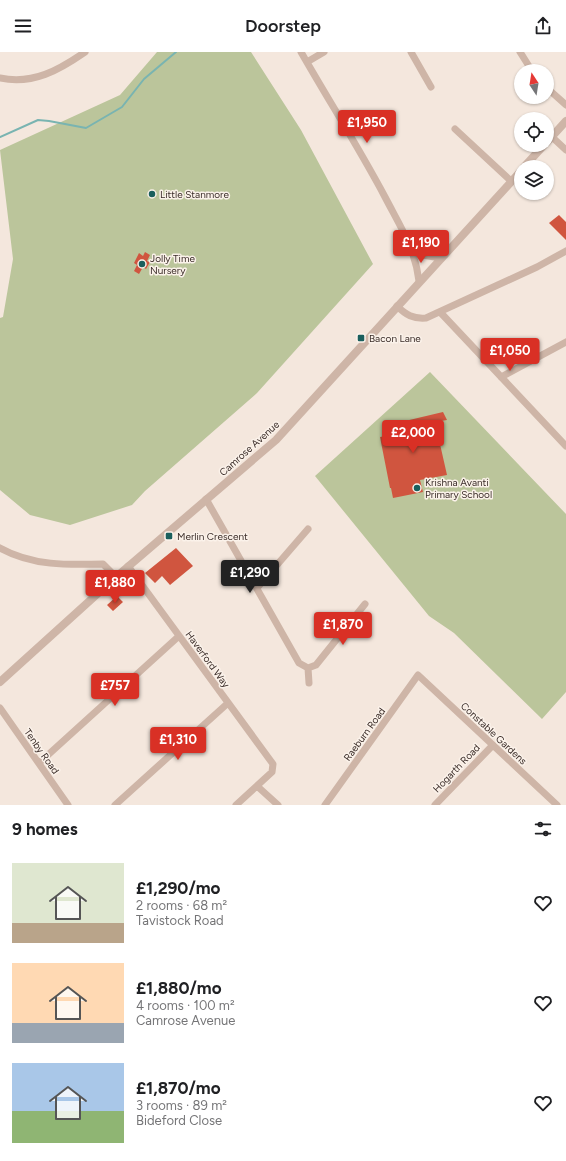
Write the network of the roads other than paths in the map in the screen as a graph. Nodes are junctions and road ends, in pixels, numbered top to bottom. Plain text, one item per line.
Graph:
1 (85, 52) edge
2 (301, 52) edge
3 (324, 52) edge
4 (411, 52) edge
5 (520, 52) edge
6 (307, 62) junction
7 (528, 64) edge
8 (0, 78) edge
9 (431, 87) dead end
10 (554, 94) edge
11 (566, 105) edge
12 (566, 121) edge
13 (455, 129) dead end
14 (554, 134) edge
15 (554, 142) edge
16 (566, 150) edge
17 (538, 152) edge
18 (530, 160) edge
19 (512, 181) joint
20 (412, 247) junction
21 (566, 251) edge
22 (441, 258) junction
23 (419, 281) junction
24 (397, 306) junction
25 (440, 312) junction
26 (566, 342) edge
27 (501, 377) junction
28 (566, 446) edge
29 (206, 499) junction
30 (308, 529) dead end
31 (0, 548) edge
32 (128, 566) junction
33 (116, 577) junction
34 (257, 588) junction
35 (364, 604) dead end
36 (179, 636) junction
37 (308, 668) junction
38 (418, 675) joint
39 (0, 682) edge
40 (309, 683) dead end
41 (228, 703) junction
42 (0, 708) edge
43 (493, 745) junction
44 (39, 763) junction
45 (257, 786) junction
46 (68, 805) edge
47 (115, 805) edge
48 (236, 805) edge
49 (278, 805) edge
50 (325, 805) edge
51 (435, 805) edge
52 (557, 805) edge

1 - 8 street
2 - 6 street
3 - 6 street
4 - 9 street
5 - 7 street
6 - 20 street
10 - 11 street
12 - 14 street
13 - 19 street
15 - 16 street
17 - 18 street
19 - 22 street, Camrose Avenue
20 - 22 street
20 - 23 street
21 - 25 street
22 - 23 street, Camrose Avenue
23 - 24 street, Camrose Avenue
24 - 25 street
24 - 29 street, Camrose Avenue
25 - 27 street
26 - 27 street
27 - 28 street
29 - 32 street, Camrose Avenue
29 - 34 street
30 - 34 street
31 - 33 street
32 - 33 street, Camrose Avenue
32 - 36 street, Haverford Way
33 - 39 street, Camrose Avenue
34 - 37 street
35 - 37 street
36 - 41 street, Haverford Way
36 - 44 street
37 - 40 street
38 - 43 street, Constable Gardens
38 - 50 street, Raeburn Road
41 - 45 street, Haverford Way
41 - 47 street
42 - 44 street, Tenby Road
43 - 51 street, Hogarth Road
43 - 52 street, Constable Gardens
44 - 46 street, Tenby Road
45 - 48 street
45 - 49 street

